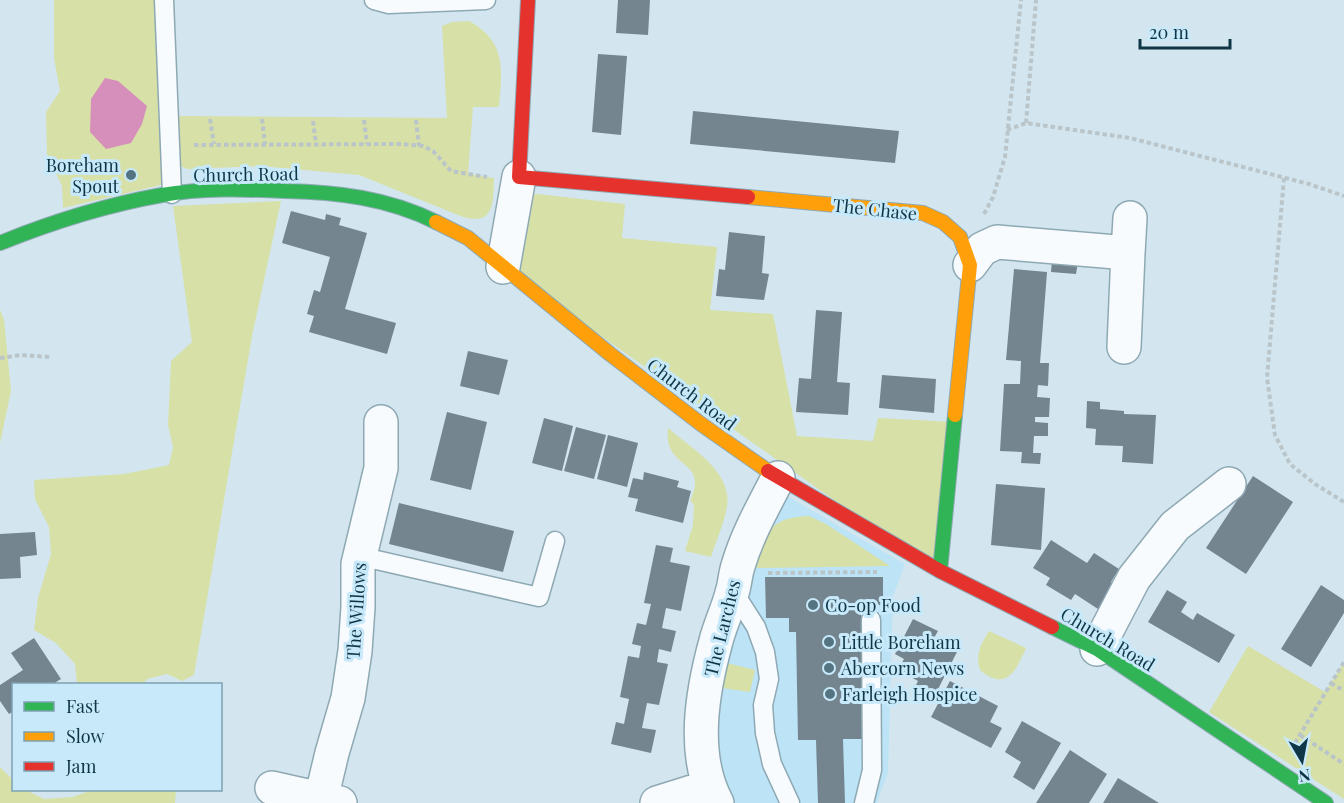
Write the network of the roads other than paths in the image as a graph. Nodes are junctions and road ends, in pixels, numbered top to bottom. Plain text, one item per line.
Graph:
1 (164, 0) edge
2 (374, 0) edge
3 (486, 0) edge
4 (528, 0) edge
5 (518, 179) junction
6 (172, 194) junction
7 (1130, 218) dead end
8 (0, 243) edge
9 (965, 251) junction
10 (1128, 253) junction
11 (503, 267) junction
12 (1125, 347) dead end
13 (381, 422) dead end
14 (777, 478) junction
15 (1228, 484) dead end
16 (555, 541) dead end
17 (359, 556) junction
18 (940, 571) junction
19 (734, 583) junction
20 (871, 620) dead end
21 (1097, 649) junction
22 (272, 788) dead end
23 (713, 795) edge
24 (331, 801) edge
25 (657, 803) edge
26 (790, 803) edge
27 (864, 803) edge
28 (1326, 803) edge

1 - 6 lane
2 - 3 lane
4 - 5 street
5 - 9 street, The Chase
5 - 11 street
6 - 8 street, Church Road
6 - 11 street, Church Road
7 - 10 street
9 - 10 street
9 - 18 street
10 - 12 street
11 - 14 street, Church Road
13 - 17 street, The Willows
14 - 18 street, Church Road
14 - 19 street, The Larches
15 - 21 street
16 - 17 lane
17 - 24 street, The Willows
18 - 21 street, Church Road
19 - 23 street, The Larches
19 - 26 lane
20 - 27 lane
21 - 28 street, Church Road
22 - 24 street, The Willows
23 - 25 street

